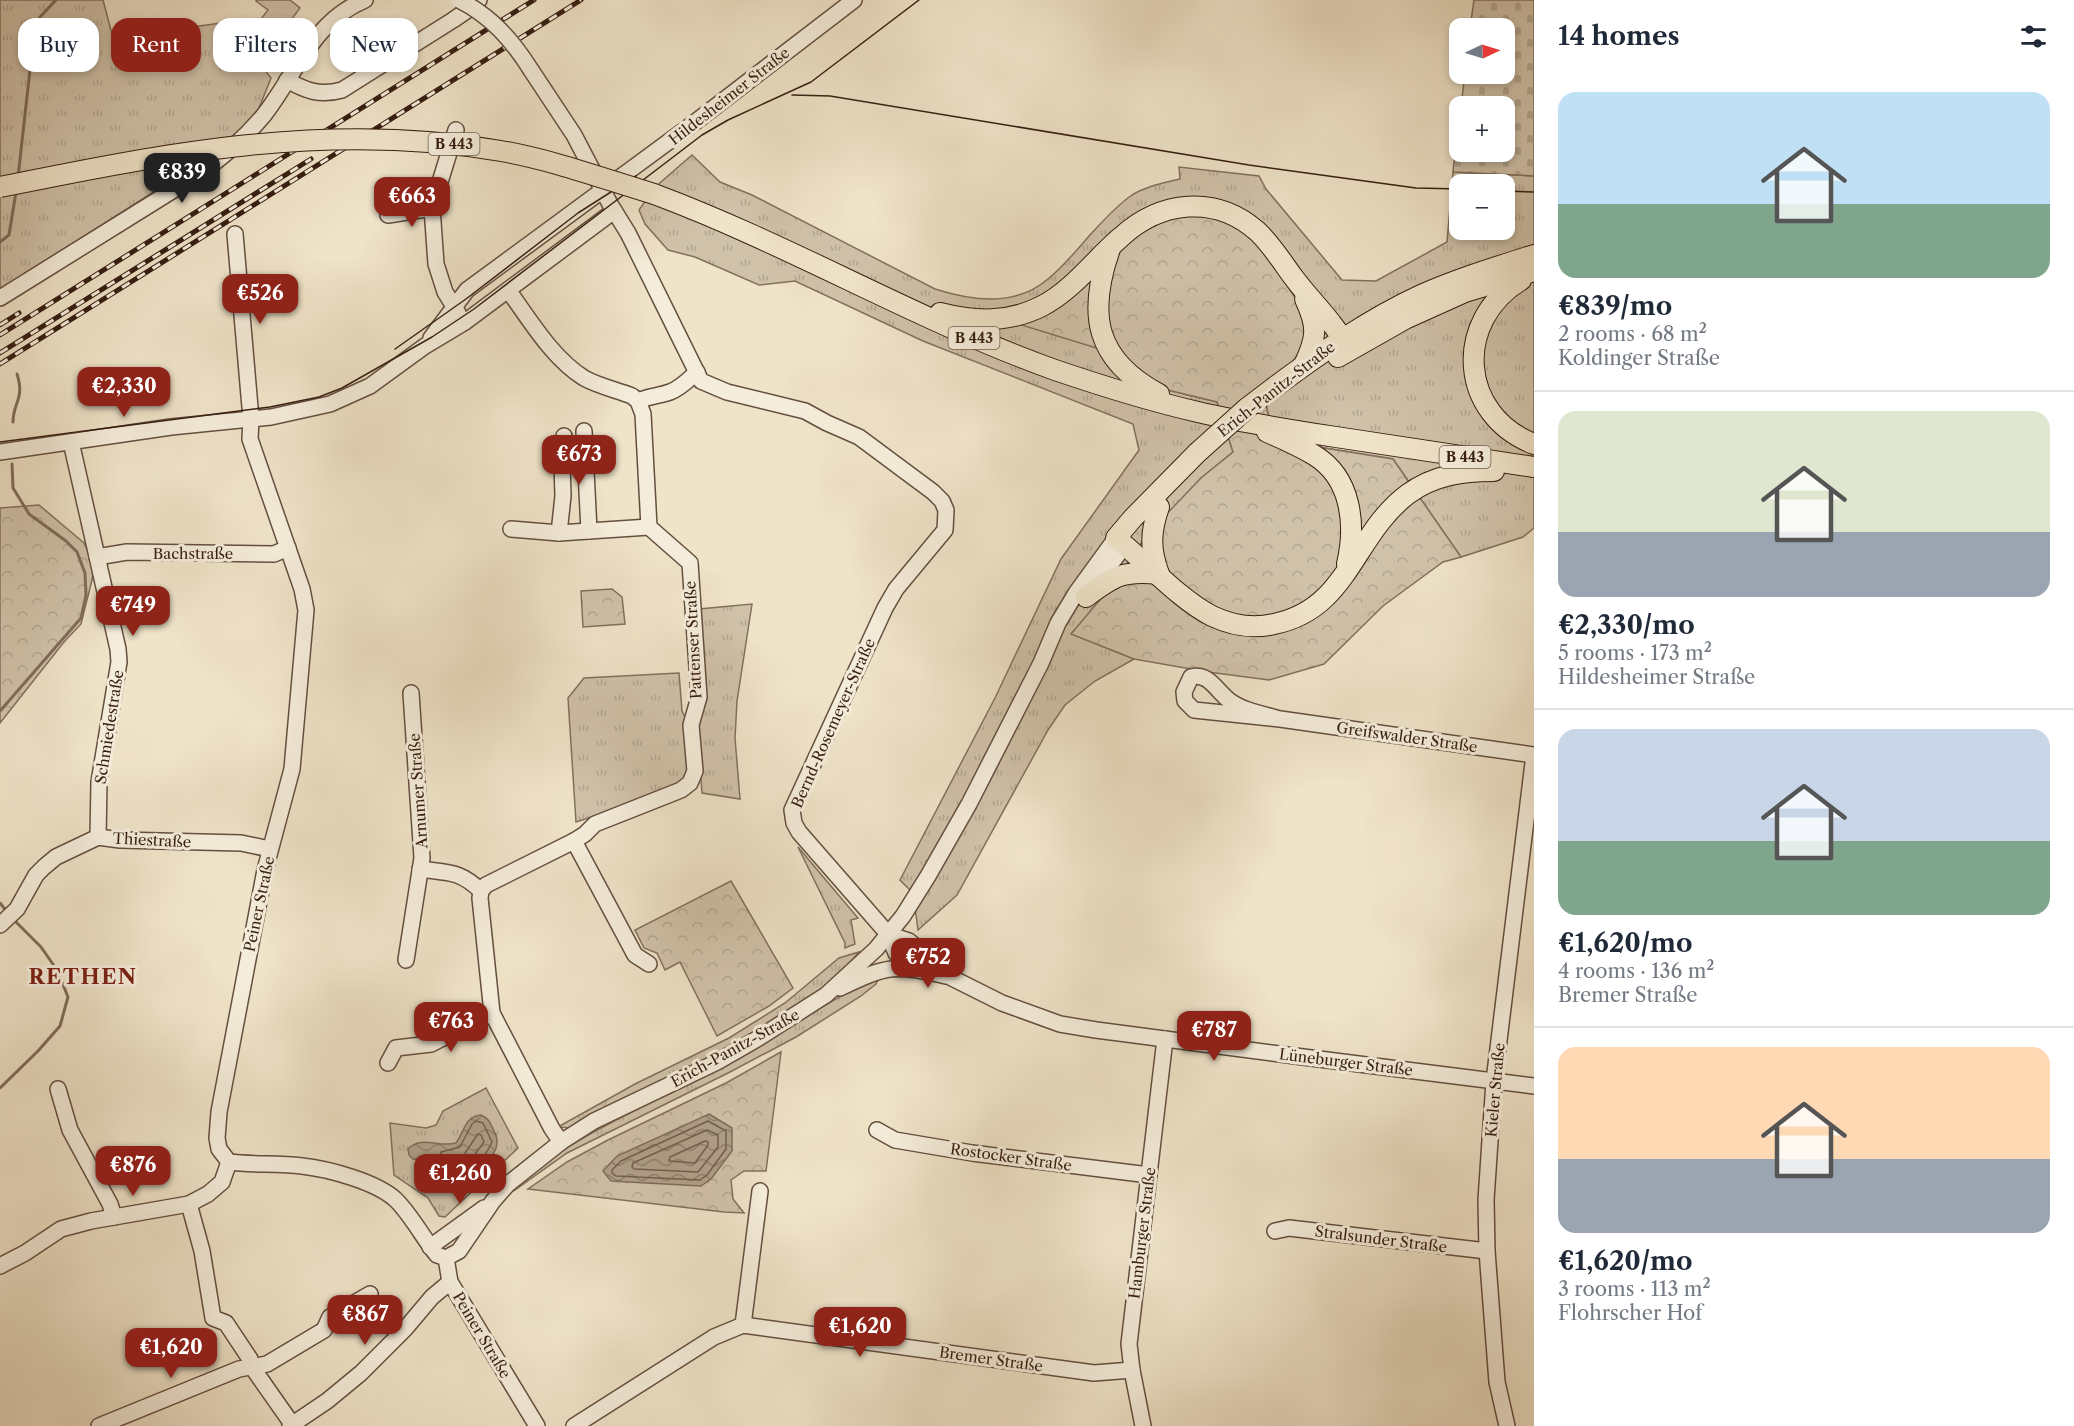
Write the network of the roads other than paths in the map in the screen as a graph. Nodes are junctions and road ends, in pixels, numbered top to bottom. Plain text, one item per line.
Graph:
1 (365, 0) edge
2 (459, 0) edge
3 (478, 0) edge
4 (854, 0) edge
5 (286, 80) junction
6 (456, 130) dead end
7 (0, 187) edge
8 (603, 190) junction
9 (432, 208) junction
10 (614, 211) junction
11 (388, 215) dead end
12 (235, 234) dead end
13 (1110, 249) junction
14 (1534, 255) edge
15 (1534, 272) edge
16 (1294, 278) junction
17 (508, 290) junction
18 (0, 298) edge
19 (894, 300) junction
20 (1399, 306) junction
21 (454, 308) junction
22 (1320, 308) junction
23 (465, 322) junction
24 (1346, 344) junction
25 (425, 346) junction
26 (1304, 366) junction
27 (696, 369) junction
28 (1284, 387) junction
29 (638, 401) junction
30 (1199, 413) junction
31 (251, 419) junction
32 (1240, 420) junction
33 (584, 431) dead end
34 (564, 436) dead end
35 (71, 442) junction
36 (1534, 444) edge
37 (0, 452) edge
38 (1204, 454) junction
39 (1534, 469) edge
40 (1159, 507) junction
41 (649, 527) junction
42 (511, 529) dead end
43 (589, 531) junction
44 (559, 533) junction
45 (1120, 541) junction
46 (288, 548) junction
47 (97, 557) junction
48 (1345, 573) junction
49 (1159, 574) junction
50 (1086, 597) junction
51 (1041, 663) junction
52 (411, 693) dead end
53 (1280, 719) junction
54 (1534, 754) edge
55 (98, 837) junction
56 (574, 841) junction
57 (270, 849) junction
58 (420, 869) junction
59 (481, 891) junction
60 (8, 918) edge
61 (888, 934) junction
62 (406, 960) dead end
63 (649, 964) dead end
64 (912, 968) junction
65 (952, 978) junction
66 (826, 995) junction
67 (492, 1013) junction
68 (1165, 1039) junction
69 (388, 1063) dead end
70 (1494, 1081) junction
71 (1534, 1086) edge
72 (58, 1089) dead end
73 (877, 1130) dead end
74 (561, 1142) junction
75 (229, 1162) junction
76 (1149, 1175) junction
77 (760, 1191) dead end
78 (493, 1201) junction
79 (189, 1204) junction
80 (114, 1217) junction
81 (1275, 1231) dead end
82 (430, 1247) junction
83 (1487, 1251) junction
84 (446, 1258) junction
85 (0, 1266) edge
86 (450, 1282) junction
87 (370, 1294) dead end
88 (743, 1325) junction
89 (252, 1367) junction
90 (1132, 1370) junction
91 (291, 1425) edge
92 (99, 1426) edge
93 (537, 1426) edge
94 (574, 1426) edge
95 (1143, 1426) edge
96 (1508, 1426) edge

1 - 5 street
2 - 8 street, bridge
3 - 5 street
4 - 8 street, Hildesheimer Straße
5 - 18 street
6 - 9 street
7 - 19 main road, B 443, bridge
8 - 10 street
8 - 21 street, Hildesheimer Straße
9 - 11 street
9 - 21 street
10 - 17 street, Hildesheimer Straße
10 - 27 street
12 - 31 street, Peiner Straße
13 - 16 main road
13 - 19 main road
13 - 30 main road
14 - 20 main road, Erich-Panitz-Straße
15 - 24 main road, Erich-Panitz-Straße
15 - 36 main road
16 - 22 main road
16 - 26 main road
17 - 23 street, Hildesheimer Straße
17 - 29 street
19 - 30 main road, B 443
20 - 22 main road
20 - 24 main road, Erich-Panitz-Straße
21 - 23 street
21 - 25 street, Hildesheimer Straße
22 - 24 main road
23 - 25 street, Hildesheimer Straße
24 - 26 main road, Erich-Panitz-Straße
24 - 28 main road, Erich-Panitz-Straße
25 - 31 street, Hildesheimer Straße
26 - 28 main road, Erich-Panitz-Straße
27 - 29 street
27 - 61 street, Bernd-Rosemeyer-Straße
28 - 38 main road, Erich-Panitz-Straße
29 - 41 street
30 - 32 main road, B 443
31 - 35 street, Hildesheimer Straße
31 - 46 street, Peiner Straße
32 - 39 main road, B 443
32 - 48 main road
33 - 43 street
34 - 44 street
35 - 37 street, Hildesheimer Straße
35 - 47 street, Schmiedestraße
38 - 40 main road, Erich-Panitz-Straße
38 - 45 main road, Erich-Panitz-Straße
39 - 48 main road
40 - 45 main road, Erich-Panitz-Straße
40 - 49 main road
41 - 43 street
41 - 56 street, Pattenser Straße
42 - 44 street
43 - 44 street
45 - 49 main road
45 - 50 street, Erich-Panitz-Straße
45 - 51 street, Erich-Panitz-Straße
46 - 47 street, Bachstraße
46 - 57 street, Peiner Straße
47 - 55 street, Schmiedestraße
48 - 49 main road
49 - 50 main road
50 - 51 street, Erich-Panitz-Straße
51 - 61 street, Erich-Panitz-Straße
52 - 58 street, Arnumer Straße
53 - 53 street, Greifswalder Straße
53 - 54 street, Greifswalder Straße
54 - 70 street, Kieler Straße
55 - 57 street, Thiestraße
55 - 60 street, Thiestraße
56 - 59 street, Pattenser Straße
56 - 63 street
57 - 75 street, Peiner Straße
58 - 59 street
58 - 62 street, Arnumer Straße
59 - 67 street
61 - 64 street
61 - 65 street, Lüneburger Straße
61 - 66 street, Erich-Panitz-Straße
64 - 65 street, Lüneburger Straße
64 - 66 street, Lüneburger Straße
65 - 68 street, Lüneburger Straße
66 - 74 street, Erich-Panitz-Straße
67 - 69 street
67 - 74 street
68 - 70 street, Lüneburger Straße
68 - 76 street, Hamburger Straße
70 - 71 street, Lüneburger Straße
70 - 83 street, Kieler Straße
72 - 80 street
73 - 76 street, Rostocker Straße
74 - 78 street, Erich-Panitz-Straße
75 - 79 street
75 - 82 street
76 - 90 street, Hamburger Straße
77 - 88 street
78 - 82 street, Erich-Panitz-Straße
78 - 84 street, Erich-Panitz-Straße
79 - 80 street
79 - 89 street
80 - 85 street
81 - 83 street, Stralsunder Straße
82 - 84 street
83 - 96 street, Kieler Straße
84 - 86 street, Peiner Straße
86 - 91 street
86 - 93 street, Peiner Straße
87 - 89 street
88 - 90 street, Bremer Straße
88 - 94 street
89 - 91 street
89 - 92 street
90 - 95 street, Hamburger Straße

